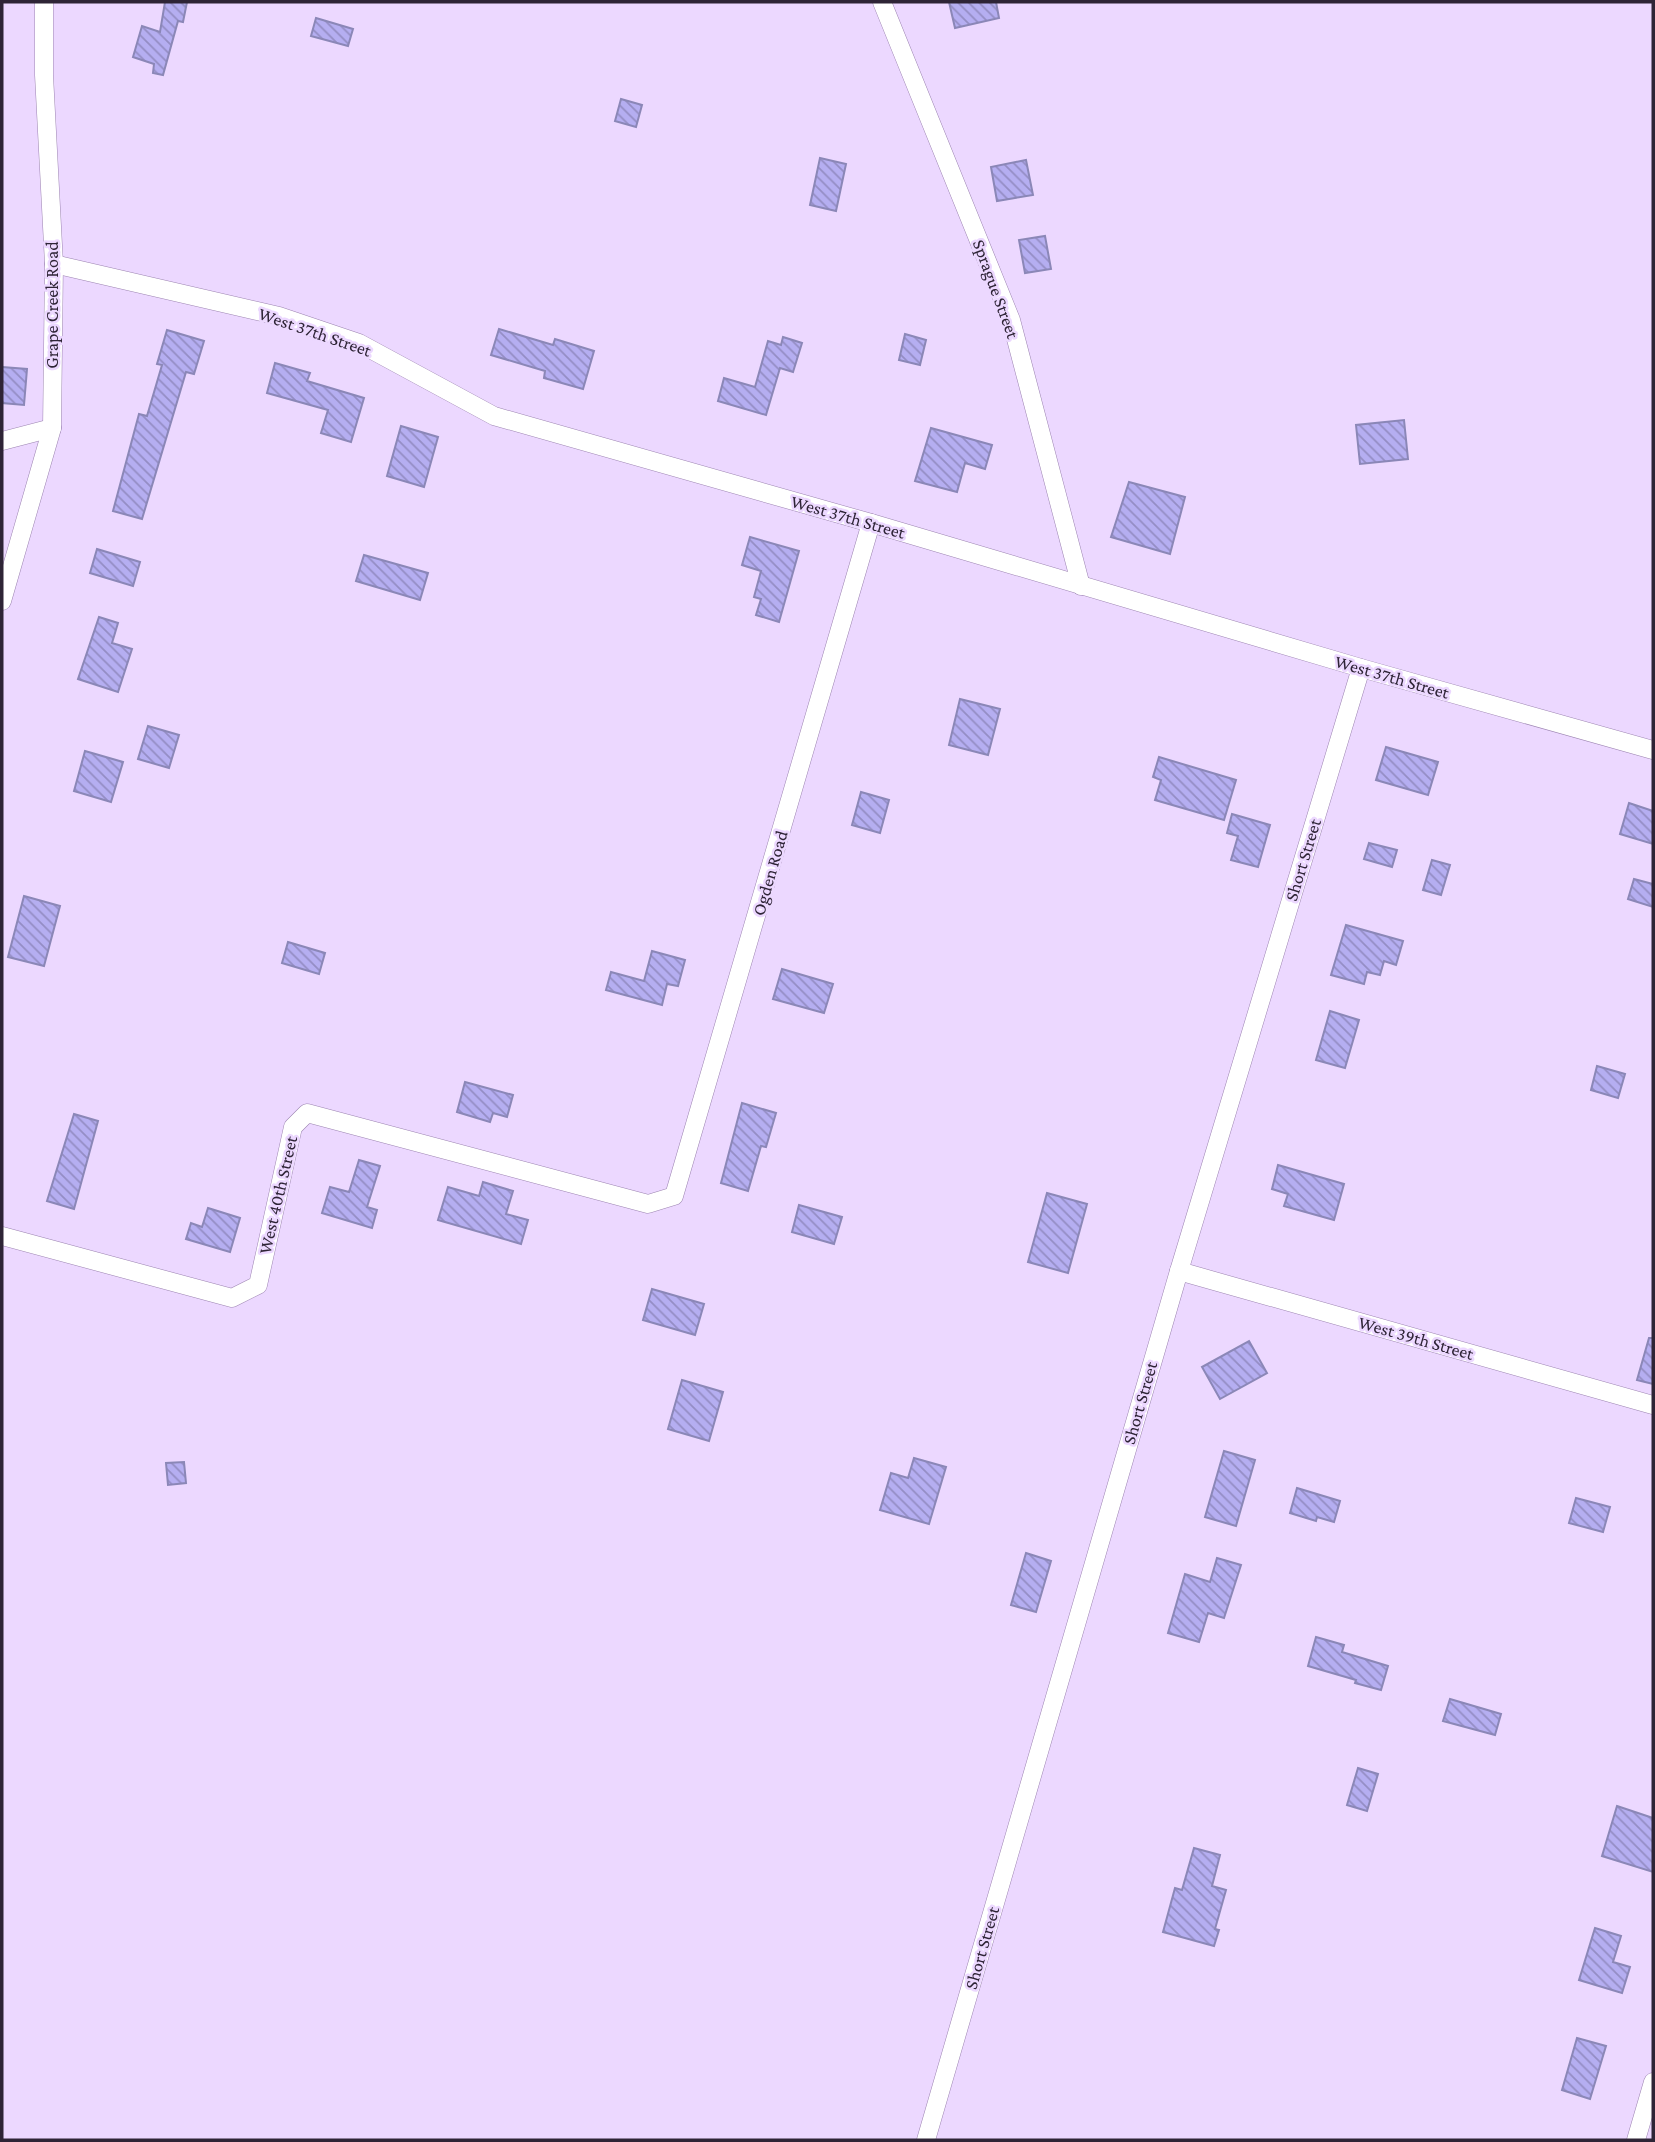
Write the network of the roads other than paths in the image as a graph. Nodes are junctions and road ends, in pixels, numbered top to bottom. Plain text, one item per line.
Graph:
1 (44, 2) edge
2 (882, 2) edge
3 (54, 264) junction
4 (52, 428) junction
5 (2, 441) edge
6 (871, 523) junction
7 (1081, 586) junction
8 (2, 601) edge
9 (1361, 668) junction
10 (1653, 750) edge
11 (648, 1204) joint
12 (2, 1236) edge
13 (1179, 1271) junction
14 (1653, 1405) edge
15 (1653, 2082) edge
16 (926, 2140) edge
17 (1636, 2140) edge

1 - 3 street, Grape Creek Road
2 - 7 street, Sprague Street
3 - 4 street, Grape Creek Road
3 - 6 street, West 37th Street
4 - 5 street
4 - 8 street, Grape Creek Road
6 - 7 street, West 37th Street
6 - 11 street, Ogden Road
7 - 9 street, West 37th Street
9 - 10 street, West 37th Street
9 - 13 street, Short Street
11 - 12 street, West 40th Street
13 - 14 street, West 39th Street
13 - 16 street, Short Street
15 - 17 street

